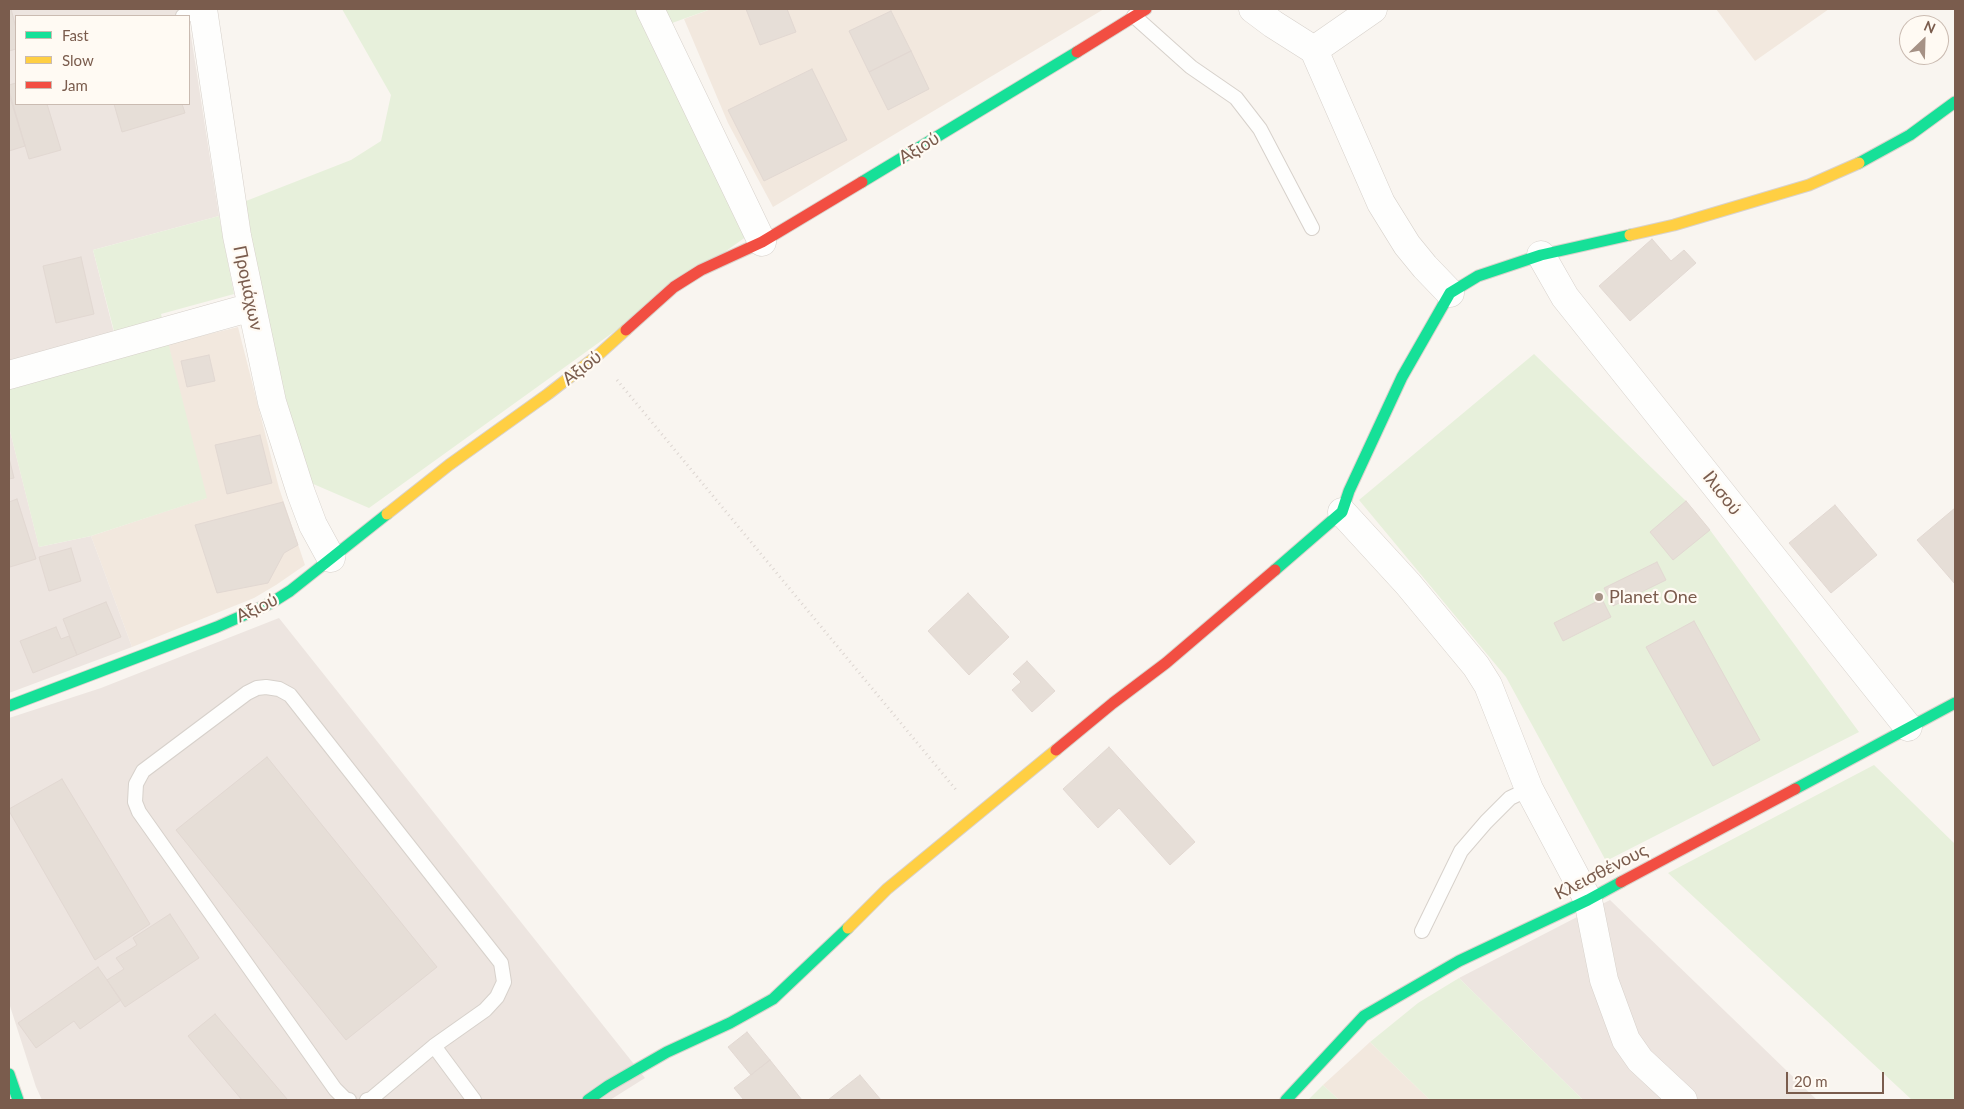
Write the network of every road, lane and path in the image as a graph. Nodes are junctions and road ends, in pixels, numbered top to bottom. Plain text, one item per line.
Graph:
1 (650, 9) edge
2 (1253, 9) edge
3 (1373, 9) edge
4 (197, 12) edge
5 (1140, 12) edge
6 (1314, 50) junction
7 (1955, 102) edge
8 (1312, 228) dead end
9 (762, 242) junction
10 (1541, 255) junction
11 (1450, 293) junction
12 (252, 306) junction
13 (597, 356) junction
14 (9, 375) edge
15 (1342, 512) junction
16 (331, 558) junction
17 (1955, 703) edge
18 (9, 706) edge
19 (1908, 727) junction
20 (1530, 789) junction
21 (977, 814) junction
22 (1588, 900) junction
23 (1422, 930) dead end
24 (434, 1046) junction
25 (9, 1074) edge
26 (18, 1100) edge
27 (349, 1100) edge
28 (367, 1100) edge
29 (474, 1100) edge
30 (588, 1100) edge
31 (1286, 1100) edge
32 (1683, 1100) edge

1 - 9 street
2 - 6 street
3 - 6 street
4 - 12 street, Προμάχων
5 - 8 lane
5 - 9 street, Αξιού
6 - 11 street
7 - 10 street
9 - 13 street, Αξιού
10 - 11 street
10 - 19 street, Ιλισού
11 - 15 street
12 - 14 street
12 - 16 street, Προμάχων
13 - 16 street, Αξιού
13 - 21 path
15 - 20 street
15 - 21 street
16 - 18 street, Αξιού
17 - 19 street, Κλεισθένους
19 - 22 street, Κλεισθένους
20 - 22 street
20 - 23 lane
21 - 30 street
22 - 31 street, Κλεισθένους
22 - 32 street
24 - 27 lane
24 - 28 lane
24 - 29 lane
25 - 26 street

